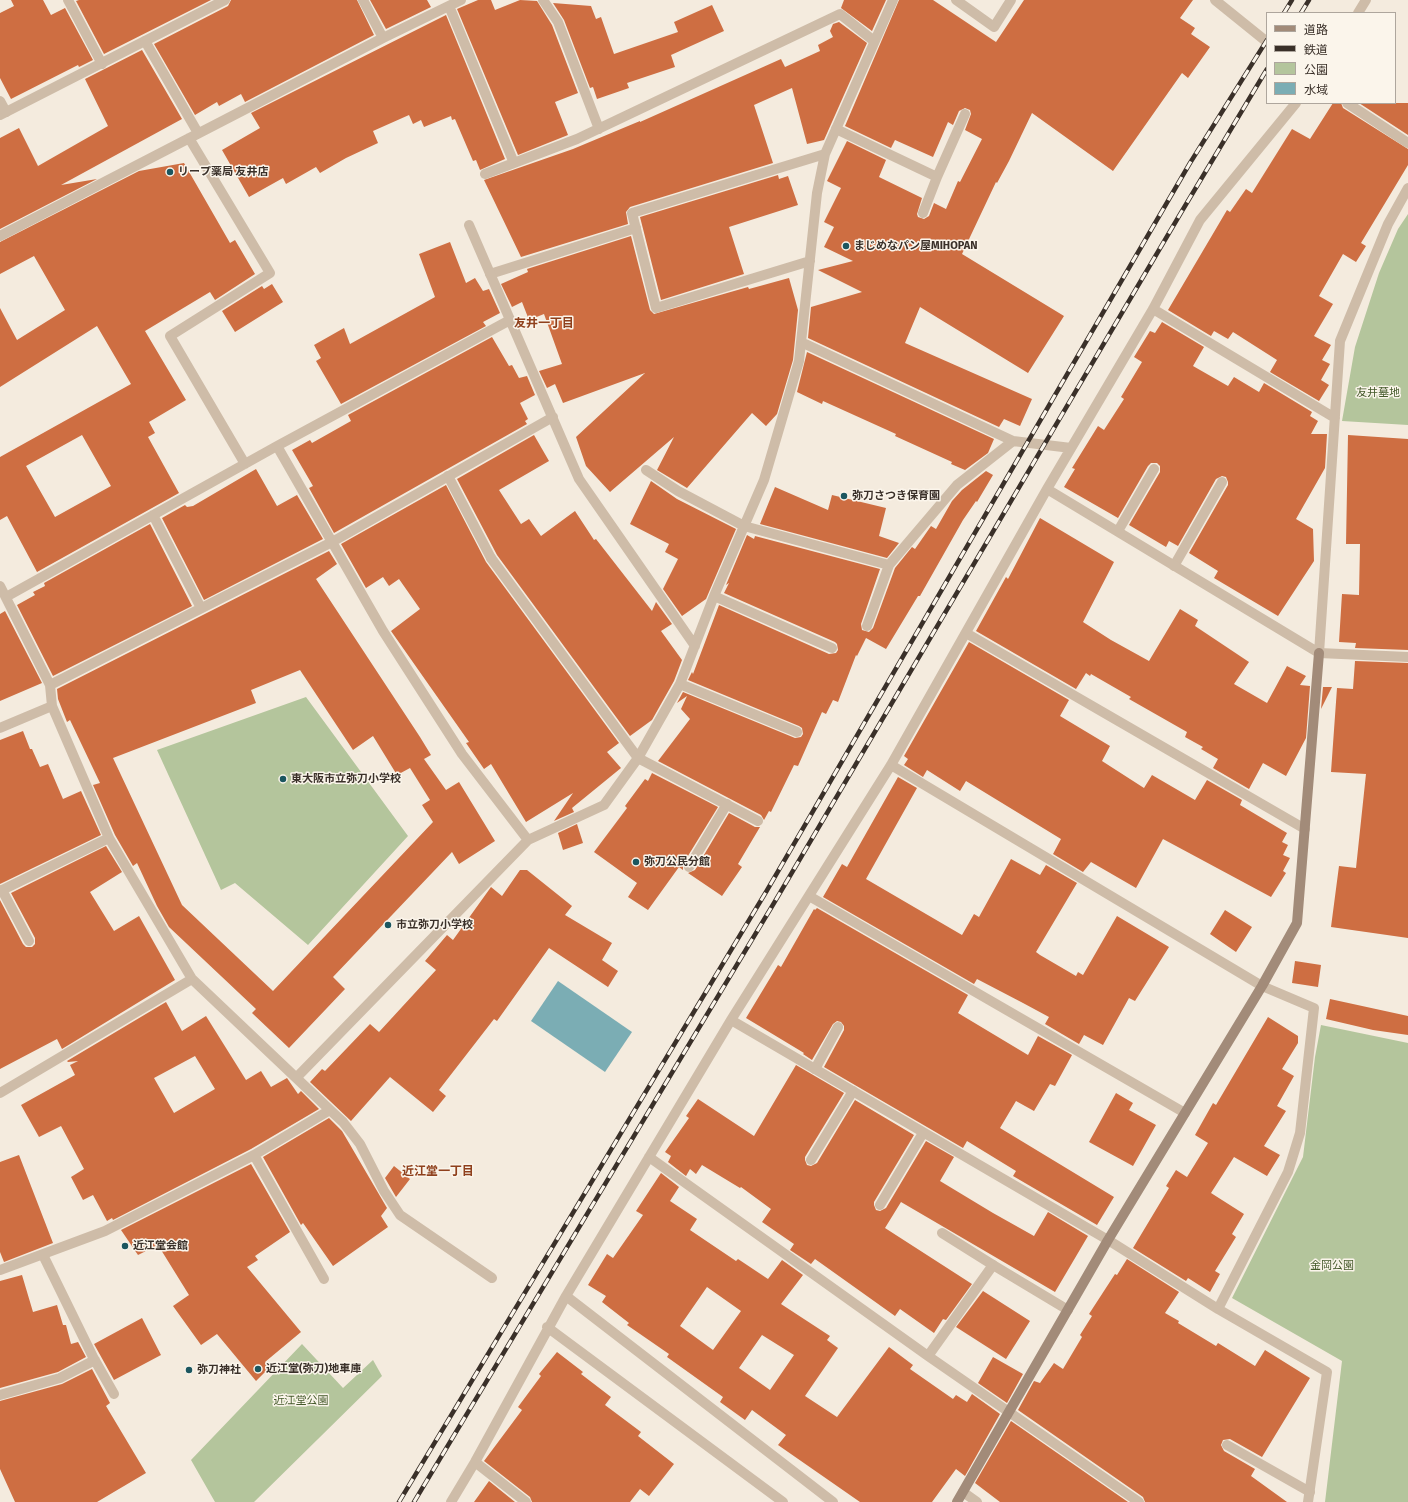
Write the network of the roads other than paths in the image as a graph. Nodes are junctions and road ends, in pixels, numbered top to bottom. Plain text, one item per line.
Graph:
1 (68, 0) edge
2 (225, 0) edge
3 (363, 0) edge
4 (461, 0) edge
5 (543, 0) edge
6 (893, 0) edge
7 (956, 0) edge
8 (1011, 0) edge
9 (1216, 0) edge
10 (1366, 0) edge
11 (450, 6) junction
12 (1359, 12) edge
13 (383, 38) junction
14 (145, 41) junction
15 (874, 41) junction
16 (1266, 41) edge
17 (102, 64) junction
18 (0, 101) edge
19 (1295, 104) edge
20 (1349, 104) edge
21 (3, 113) edge
22 (964, 114) dead end
23 (599, 129) junction
24 (836, 129) junction
25 (194, 136) junction
26 (1408, 143) edge
27 (825, 154) junction
28 (514, 163) junction
29 (485, 174) dead end
30 (937, 177) junction
31 (1408, 188) edge
32 (923, 213) dead end
33 (469, 225) dead end
34 (636, 228) junction
35 (0, 236) edge
36 (810, 261) junction
37 (490, 274) junction
38 (1153, 309) junction
39 (510, 320) junction
40 (801, 342) junction
41 (553, 417) junction
42 (1335, 418) junction
43 (1013, 441) junction
44 (277, 446) junction
45 (1071, 448) junction
46 (245, 464) junction
47 (1154, 469) dead end
48 (646, 470) dead end
49 (448, 476) junction
50 (1222, 482) dead end
51 (1047, 489) junction
52 (154, 515) junction
53 (744, 526) junction
54 (1118, 532) junction
55 (332, 542) junction
56 (889, 565) junction
57 (1174, 566) junction
58 (0, 586) edge
59 (714, 596) junction
60 (6, 597) junction
61 (201, 608) junction
62 (867, 626) dead end
63 (966, 633) junction
64 (695, 646) junction
65 (832, 648) dead end
66 (1319, 653) junction
67 (1408, 658) edge
68 (680, 684) junction
69 (50, 685) junction
70 (52, 706) junction
71 (0, 728) edge
72 (797, 732) dead end
73 (638, 758) junction
74 (891, 765) junction
75 (727, 804) junction
76 (758, 821) dead end
77 (1305, 829) junction
78 (109, 838) junction
79 (528, 840) junction
80 (689, 867) dead end
81 (1, 891) edge
82 (809, 896) junction
83 (29, 941) dead end
84 (192, 979) junction
85 (1262, 986) junction
86 (731, 1020) junction
87 (838, 1027) dead end
88 (816, 1069) junction
89 (297, 1077) junction
90 (853, 1091) junction
91 (0, 1093) edge
92 (330, 1110) junction
93 (1185, 1113) junction
94 (923, 1132) junction
95 (254, 1155) junction
96 (649, 1157) junction
97 (811, 1160) dead end
98 (880, 1205) dead end
99 (942, 1233) dead end
100 (1108, 1240) junction
101 (43, 1255) junction
102 (993, 1265) junction
103 (0, 1270) edge
104 (492, 1278) dead end
105 (324, 1279) dead end
106 (566, 1296) junction
107 (1218, 1309) junction
108 (1068, 1310) junction
109 (548, 1326) junction
110 (928, 1356) junction
111 (95, 1360) junction
112 (114, 1394) dead end
113 (0, 1395) edge
114 (1009, 1412) junction
115 (1228, 1445) dead end
116 (475, 1462) junction
117 (963, 1492) junction
118 (1309, 1497) edge
119 (451, 1502) edge
120 (526, 1502) edge
121 (783, 1502) edge
122 (833, 1502) edge
123 (957, 1502) edge
124 (977, 1502) edge
125 (1139, 1502) edge

1 - 17 street
2 - 14 street
3 - 13 street
4 - 11 street
5 - 23 street
6 - 15 street
7 - 8 street
9 - 16 street
10 - 12 street
11 - 13 street
11 - 28 street
13 - 25 street
14 - 17 street
14 - 25 street
15 - 23 street
15 - 24 street
17 - 21 street
18 - 21 street
19 - 38 street
20 - 26 street
22 - 30 street
23 - 28 street
24 - 27 street
24 - 30 street
25 - 35 street
25 - 46 street
27 - 34 street
27 - 36 street
28 - 29 street
30 - 32 street
31 - 42 street
33 - 37 street
34 - 36 street
34 - 37 street
36 - 40 street
37 - 39 street
38 - 42 street
38 - 45 street
39 - 41 street
39 - 44 street
40 - 43 street
40 - 53 street
41 - 49 street
41 - 64 street
42 - 66 street
43 - 45 street
43 - 56 street
44 - 46 street
44 - 55 street
45 - 51 street
46 - 52 street
47 - 54 street
48 - 53 street
49 - 55 street
49 - 73 street
50 - 57 street
51 - 54 street
51 - 63 street
52 - 60 street
52 - 61 street
53 - 56 street
53 - 59 street
54 - 57 street
55 - 61 street
55 - 79 street
56 - 62 street
57 - 66 street
58 - 60 street
59 - 64 street
59 - 65 street
60 - 69 street
61 - 69 street
63 - 74 street
63 - 77 street
64 - 68 street
66 - 67 street
66 - 77 street
68 - 72 street
68 - 73 street
69 - 70 street
70 - 71 street
70 - 78 street
73 - 75 street
73 - 79 street
74 - 82 street
74 - 85 street
75 - 76 street
75 - 80 street
77 - 85 street
78 - 81 street
78 - 84 street
79 - 89 street
81 - 83 street
82 - 86 street
82 - 93 street
84 - 89 street
84 - 91 street
85 - 93 street
85 - 107 street
86 - 88 street
86 - 96 street
87 - 88 street
88 - 90 street
89 - 92 street
90 - 94 street
90 - 97 street
92 - 95 street
92 - 104 street
93 - 100 street
94 - 98 street
94 - 100 street
95 - 101 street
95 - 105 street
96 - 106 street
96 - 110 street
99 - 102 street
100 - 107 street
100 - 108 street
101 - 103 street
101 - 111 street
102 - 108 street
102 - 110 street
106 - 109 street
106 - 122 street
107 - 118 street
108 - 114 street
109 - 116 street
109 - 121 street
110 - 114 street
111 - 112 street
111 - 113 street
114 - 117 street
114 - 125 street
115 - 118 street
116 - 119 street
116 - 120 street
117 - 123 street
117 - 124 street

